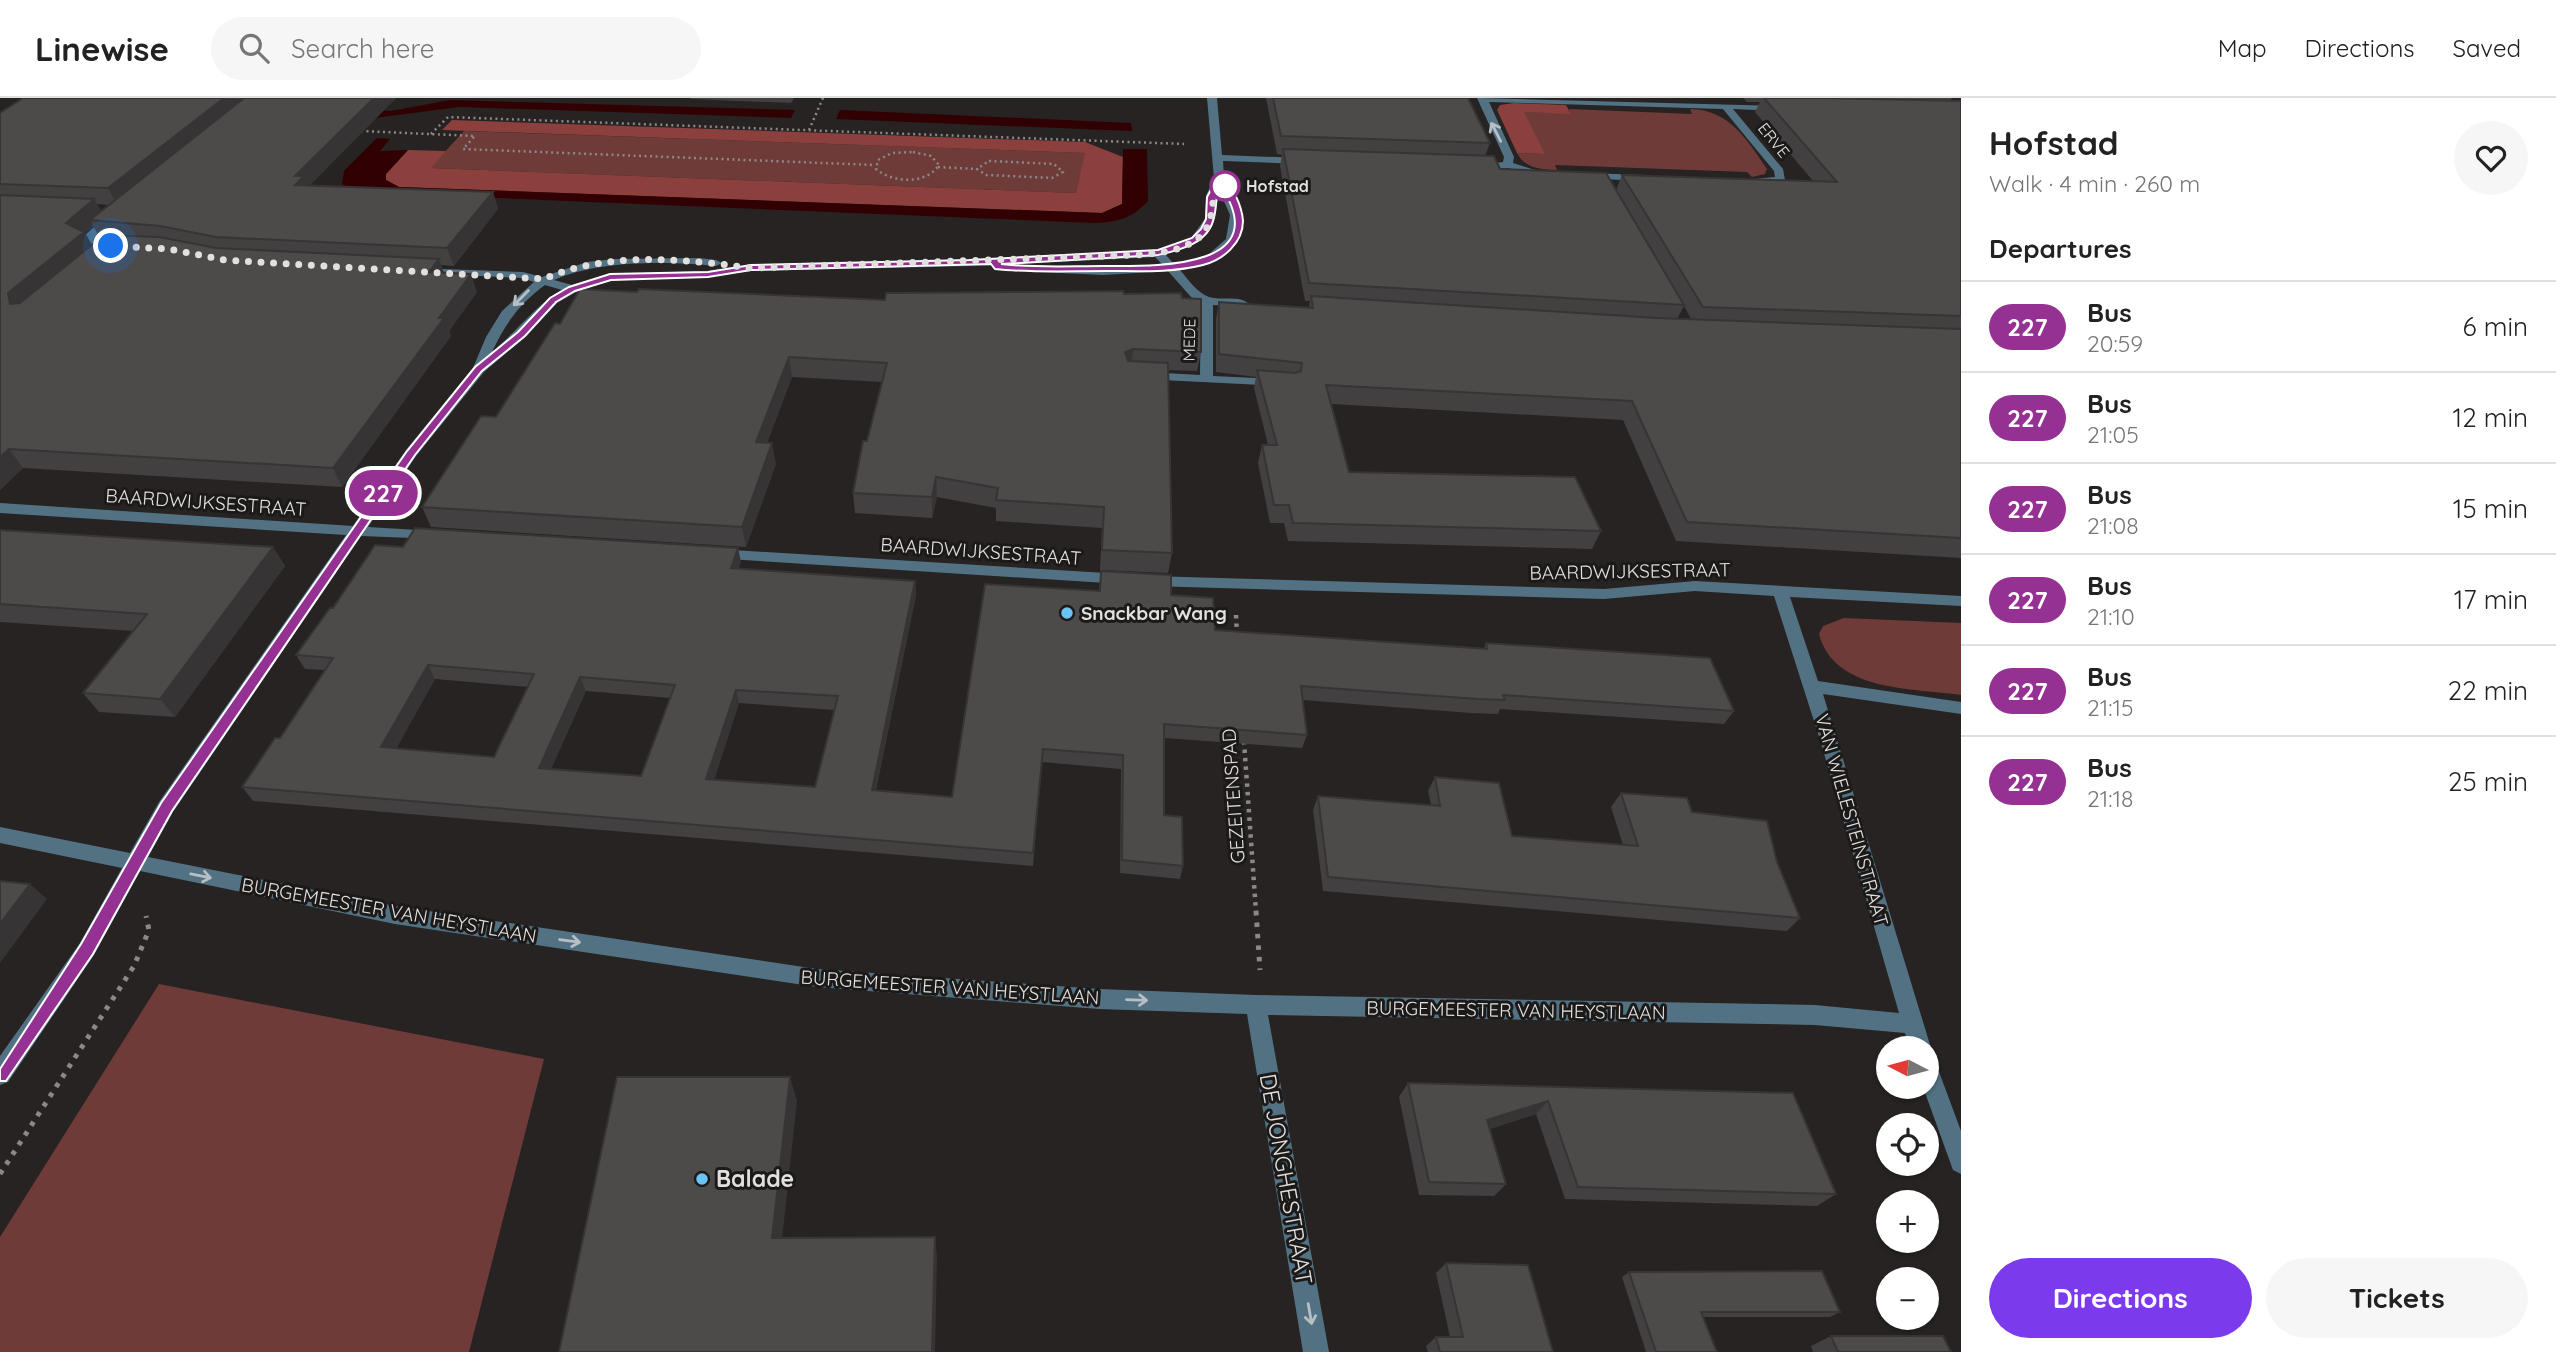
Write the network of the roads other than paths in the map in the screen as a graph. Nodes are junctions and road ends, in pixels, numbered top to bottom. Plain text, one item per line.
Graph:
1 (1212, 98) edge
2 (1482, 98) edge
3 (1726, 106) junction
4 (1794, 108) edge
5 (1218, 158) junction
6 (1315, 162) edge
7 (1508, 165) junction
8 (1464, 167) edge
9 (1561, 175) edge
10 (1574, 176) edge
11 (1219, 178) junction
12 (1652, 178) edge
13 (1745, 181) edge
14 (105, 211) edge
15 (1158, 253) junction
16 (100, 255) edge
17 (969, 263) junction
18 (751, 268) junction
19 (1172, 268) junction
20 (413, 270) edge
21 (544, 279) junction
22 (572, 289) junction
23 (1207, 301) junction
24 (1262, 305) edge
25 (479, 369) junction
26 (1131, 375) edge
27 (1206, 379) junction
28 (1290, 384) edge
29 (0, 508) edge
30 (357, 531) junction
31 (446, 536) edge
32 (696, 552) edge
33 (1781, 592) junction
34 (1961, 601) edge
35 (1812, 686) junction
36 (1961, 708) edge
37 (0, 835) edge
38 (134, 863) junction
39 (1260, 1005) junction
40 (1912, 1024) junction
41 (1916, 1036) edge
42 (0, 1075) edge
43 (1938, 1099) edge
44 (1961, 1162) edge
45 (1316, 1352) edge

1 - 5 street
2 - 3 street, ERVE
7 -> 2 street, ERVE
3 - 4 street, ERVE
3 - 13 street, ERVE
5 - 6 street
5 - 11 street
7 - 8 street
7 - 9 street
10 - 12 street
11 - 15 street
11 - 19 street
14 - 16 street
15 - 17 street
15 - 19 street, MEDE
17 - 18 street
17 - 19 street
18 - 21 street
18 - 22 street
19 - 23 street, MEDE
20 - 21 street
21 - 22 street
21 -> 25 street
22 - 25 street
23 - 24 street, MEDE
23 - 27 street, MEDE
25 - 30 street
26 - 27 street, MEDE
27 - 28 street, MEDE
29 - 30 street, BAARDWIJKSESTRAAT
30 - 31 street, BAARDWIJKSESTRAAT
30 - 38 street
32 - 33 street, BAARDWIJKSESTRAAT
33 - 34 street, BAARDWIJKSESTRAAT
33 - 35 street, VAN WIELESTEINSTRAAT
35 - 36 street
35 - 40 street, VAN WIELESTEINSTRAAT
37 - 38 street, BURGEMEESTER VAN HEYSTLAAN
38 -> 39 street, BURGEMEESTER VAN HEYSTLAAN
38 - 42 street
39 - 40 street, BURGEMEESTER VAN HEYSTLAAN
39 -> 45 street, DE JONGHESTRAAT
40 - 41 street, VAN WIELESTEINSTRAAT
43 - 44 street

